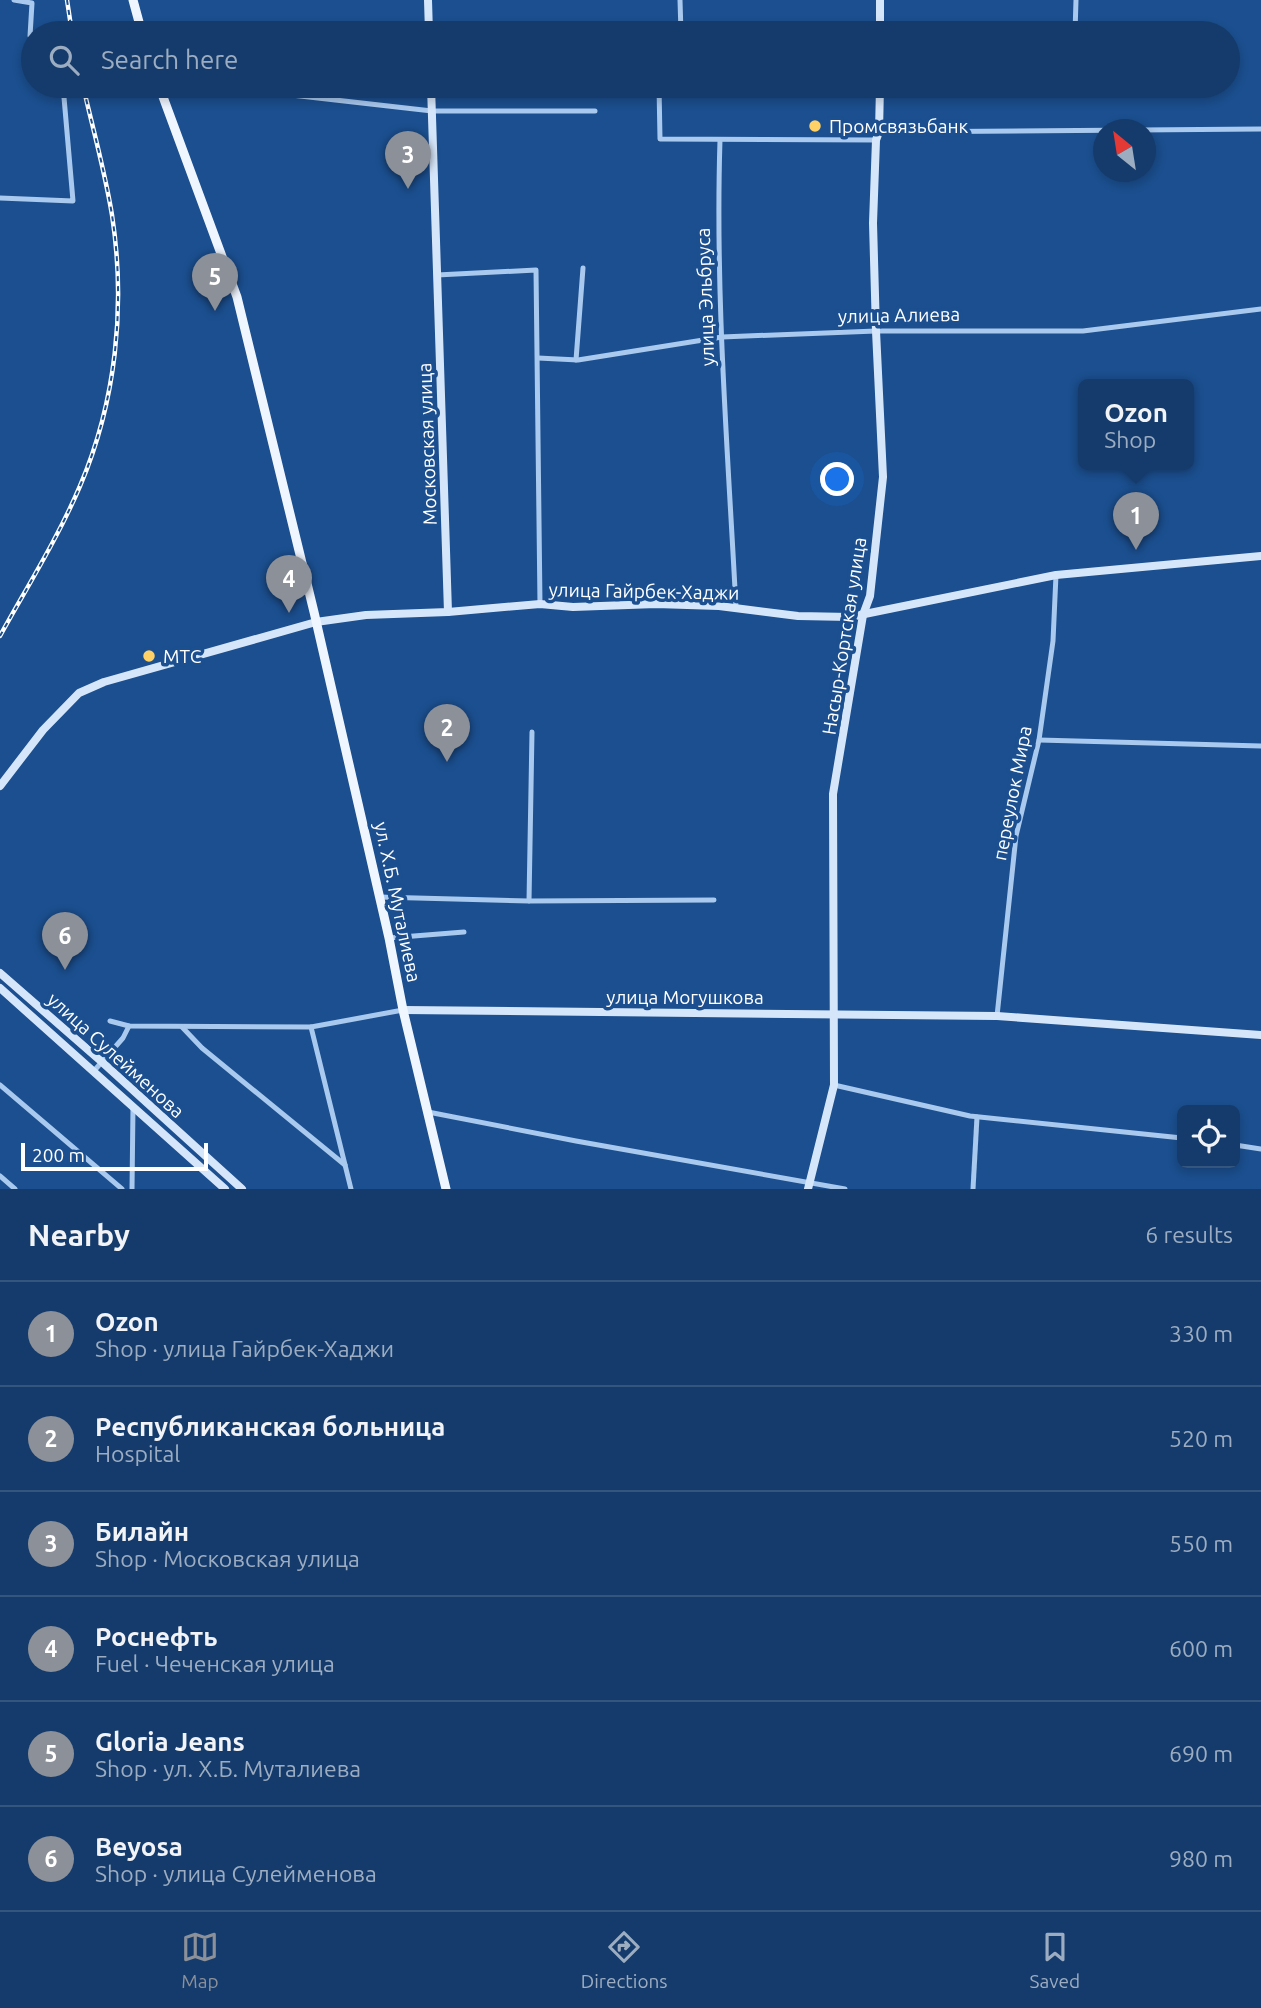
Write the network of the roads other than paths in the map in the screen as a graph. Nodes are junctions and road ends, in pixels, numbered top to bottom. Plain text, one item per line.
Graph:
1 (14, 0) edge
2 (133, 0) edge
3 (139, 0) edge
4 (428, 0) edge
5 (680, 0) edge
6 (880, 0) edge
7 (1076, 0) edge
8 (31, 21) edge
9 (139, 21) edge
10 (140, 21) edge
11 (429, 21) edge
12 (681, 21) edge
13 (880, 21) edge
14 (1075, 21) edge
15 (64, 98) edge
16 (163, 98) edge
17 (318, 98) edge
18 (431, 98) edge
19 (659, 98) edge
20 (879, 98) edge
21 (432, 111) junction
22 (596, 111) dead end
23 (1261, 129) edge
24 (877, 136) junction
25 (720, 140) junction
26 (0, 198) edge
27 (583, 268) dead end
28 (437, 275) junction
29 (1261, 309) edge
30 (876, 331) junction
31 (722, 337) junction
32 (538, 359) junction
33 (576, 360) junction
34 (1261, 556) edge
35 (1056, 575) junction
36 (540, 604) junction
37 (736, 608) junction
38 (448, 612) junction
39 (863, 615) junction
40 (316, 622) junction
41 (531, 732) dead end
42 (1039, 740) junction
43 (1261, 746) edge
44 (0, 786) edge
45 (379, 897) junction
46 (714, 900) dead end
47 (529, 901) junction
48 (464, 932) dead end
49 (389, 938) junction
50 (0, 973) edge
51 (0, 988) edge
52 (403, 1010) junction
53 (835, 1013) junction
54 (997, 1016) junction
55 (110, 1021) dead end
56 (130, 1026) junction
57 (182, 1027) junction
58 (311, 1027) junction
59 (1261, 1035) edge
60 (102, 1062) junction
61 (93, 1072) junction
62 (0, 1084) edge
63 (834, 1085) junction
64 (133, 1107) junction
65 (428, 1111) junction
66 (976, 1117) junction
67 (1177, 1137) edge
68 (1240, 1146) edge
69 (1261, 1149) edge
70 (345, 1165) junction
71 (0, 1176) edge
72 (808, 1185) edge
73 (15, 1189) edge
74 (122, 1189) edge
75 (132, 1189) edge
76 (225, 1189) edge
77 (242, 1189) edge
78 (351, 1189) edge
79 (446, 1189) edge
80 (845, 1189) edge
81 (973, 1189) edge

1 - 8 street
2 - 9 main road
3 - 10 main road
4 - 11 street
5 - 12 street
6 - 13 street
7 - 14 street
15 - 26 street
16 - 40 main road, ул. Х.Б. Муталиева
17 - 21 street
18 - 21 street, Московская улица
19 - 25 street
20 - 24 street, Насыр-Кортская улица
21 - 22 street
21 - 28 street, Московская улица
23 - 24 street
24 - 25 street
24 - 30 street, Насыр-Кортская улица
25 - 31 street, улица Эльбруса
27 - 33 street
28 - 32 street
28 - 38 street, Московская улица
29 - 30 street, улица Алиева
30 - 31 street, улица Алиева
30 - 39 street, Насыр-Кортская улица
31 - 33 street, улица Алиева
31 - 37 street, улица Эльбруса
32 - 33 street, улица Алиева
32 - 36 street
34 - 35 street, улица Гайрбек-Хаджи
35 - 39 street, улица Гайрбек-Хаджи
35 - 42 street, переулок Мира
36 - 37 street, улица Гайрбек-Хаджи
36 - 38 street, улица Гайрбек-Хаджи
37 - 39 street, улица Гайрбек-Хаджи
38 - 40 street, улица Гайрбек-Хаджи
39 - 53 street, Насыр-Кортская улица
40 - 44 street, улица Гайрбек-Хаджи
40 - 45 main road, ул. Х.Б. Муталиева
41 - 47 street
42 - 43 street
42 - 54 street, переулок Мира
45 - 47 street
45 - 49 main road, ул. Х.Б. Муталиева
46 - 47 street
48 - 49 street
49 - 52 main road, ул. Х.Б. Муталиева
50 - 60 street, улица Сулейменова
51 - 61 street, улица Сулейменова
52 - 53 street, улица Могушкова
52 - 58 street, улица Могушкова
52 - 65 main road, ул. Х.Б. Муталиева
53 - 54 street, улица Могушкова
53 - 63 street, Насыр-Кортская улица
54 - 59 street, улица Могушкова
55 - 56 street, улица Могушкова
56 - 57 street, улица Могушкова
56 - 60 street
57 - 58 street, улица Могушкова
57 - 70 street
58 - 70 street
60 - 61 street
60 - 77 street, улица Сулейменова
61 - 64 street, улица Сулейменова
62 - 74 street
63 - 66 street
63 - 72 street, Насыр-Кортская улица
64 - 75 street
64 - 76 street, улица Сулейменова
65 - 72 street
65 - 79 main road, ул. Х.Б. Муталиева
66 - 67 street
66 - 81 street
68 - 69 street
70 - 78 street
71 - 73 street
72 - 80 street

